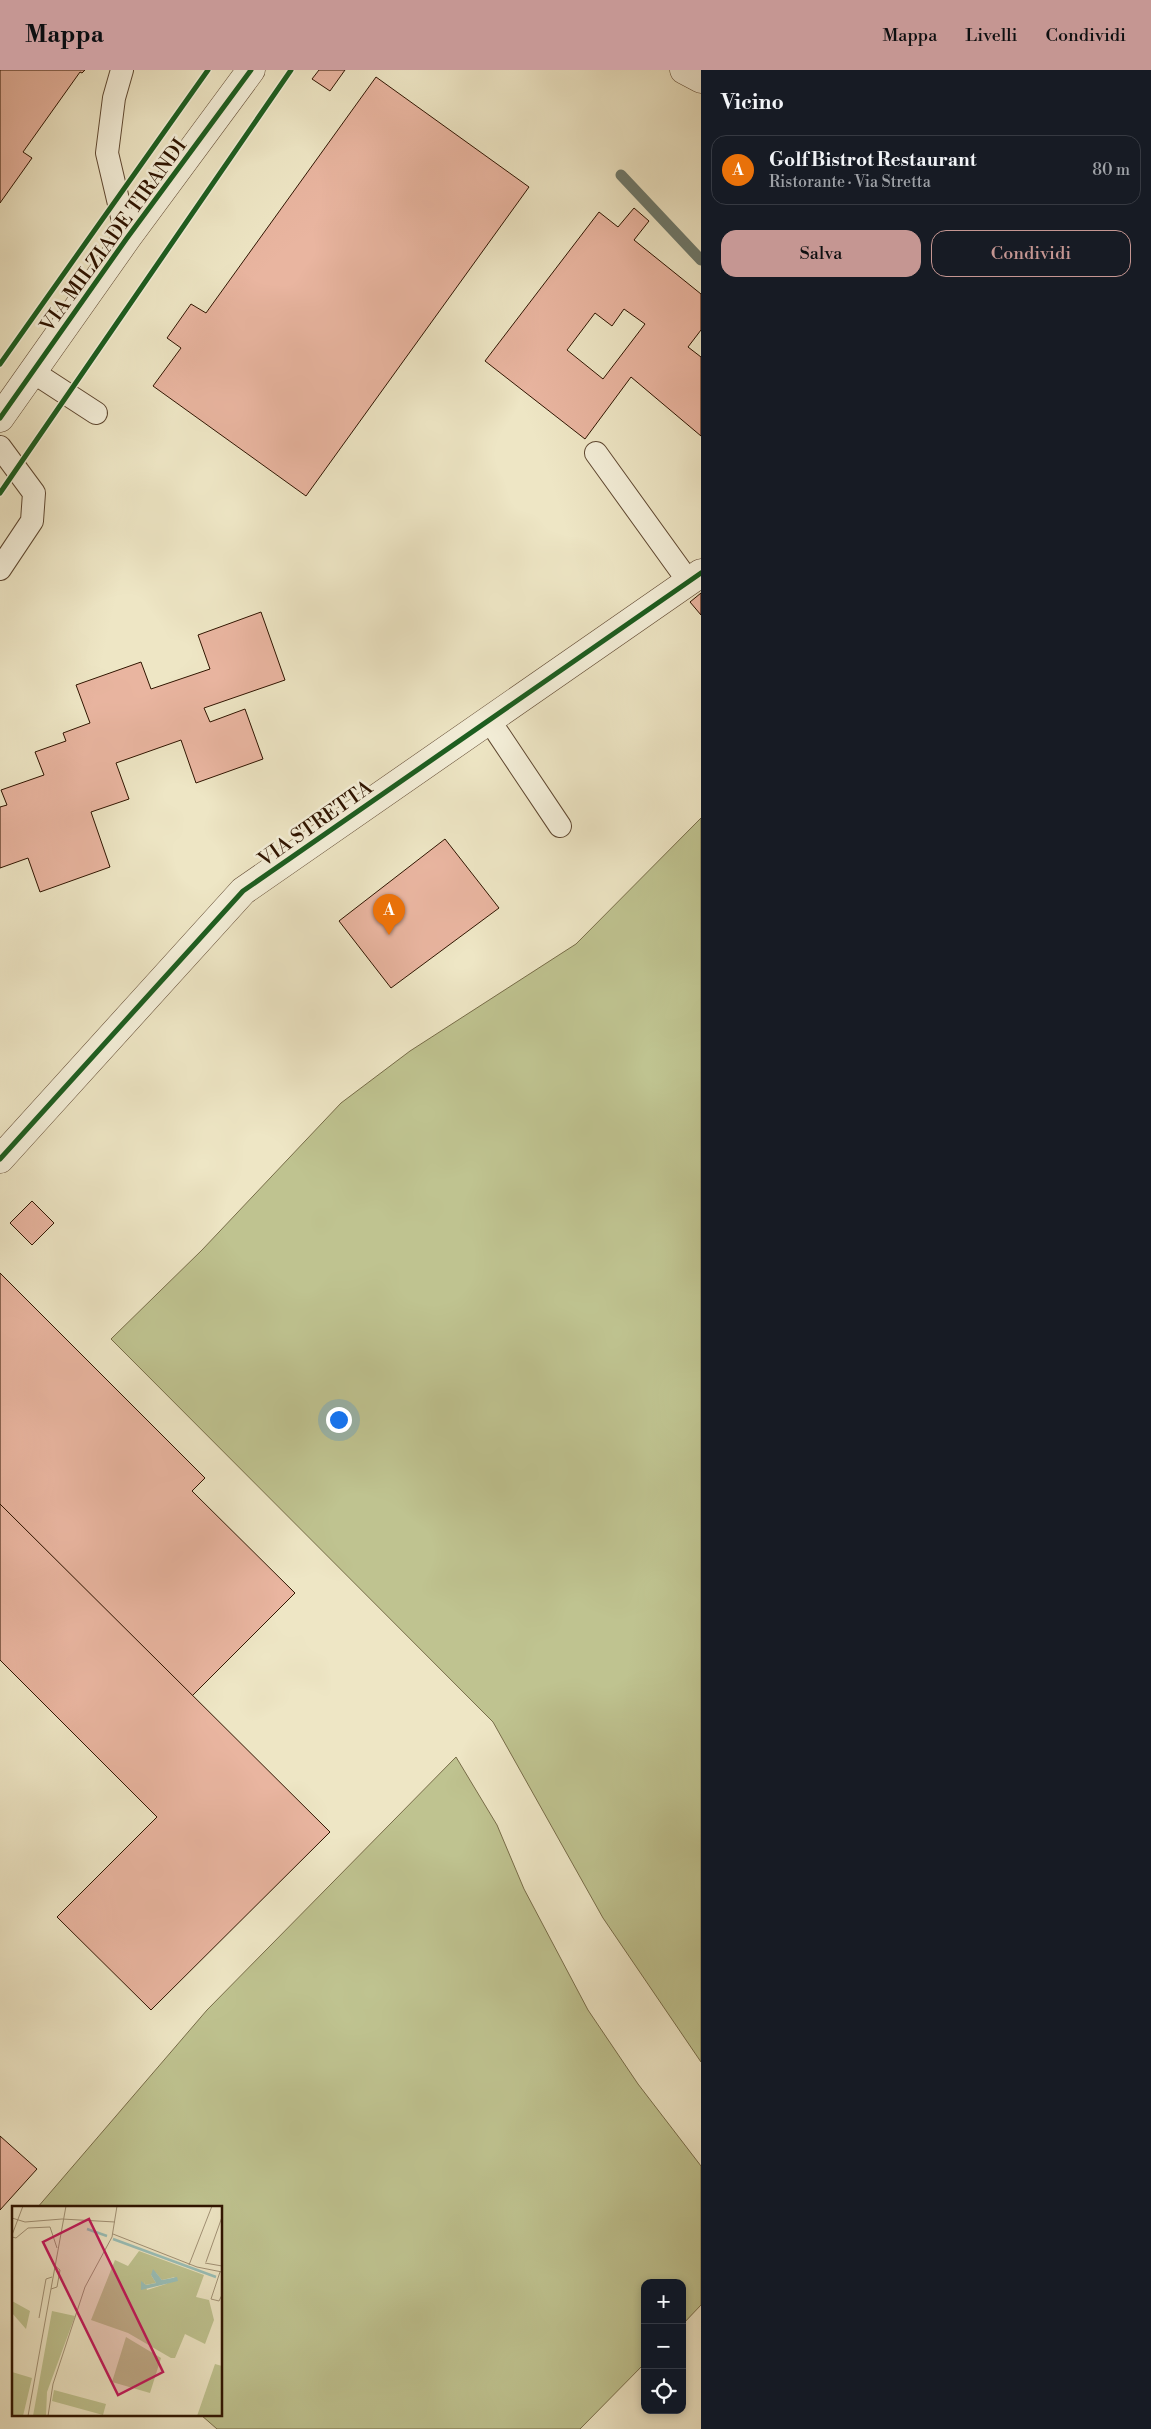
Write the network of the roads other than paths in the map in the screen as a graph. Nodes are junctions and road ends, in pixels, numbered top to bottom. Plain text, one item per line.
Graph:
1 (122, 70) edge
2 (251, 70) edge
3 (684, 70) edge
4 (701, 79) edge
5 (127, 238) junction
6 (33, 372) junction
7 (96, 413) dead end
8 (0, 418) edge
9 (0, 447) edge
10 (596, 453) dead end
11 (0, 569) edge
12 (695, 578) edge
13 (488, 720) junction
14 (560, 826) dead end
15 (0, 1160) edge

1 - 5 lane
2 - 5 street, VIA MILZIADE TIRANDI
3 - 4 street
5 - 6 street, VIA MILZIADE TIRANDI
6 - 7 lane
6 - 8 street, VIA MILZIADE TIRANDI
9 - 11 lane
10 - 12 lane
12 - 13 street, VIA STRETTA
13 - 14 lane
13 - 15 street, VIA STRETTA

